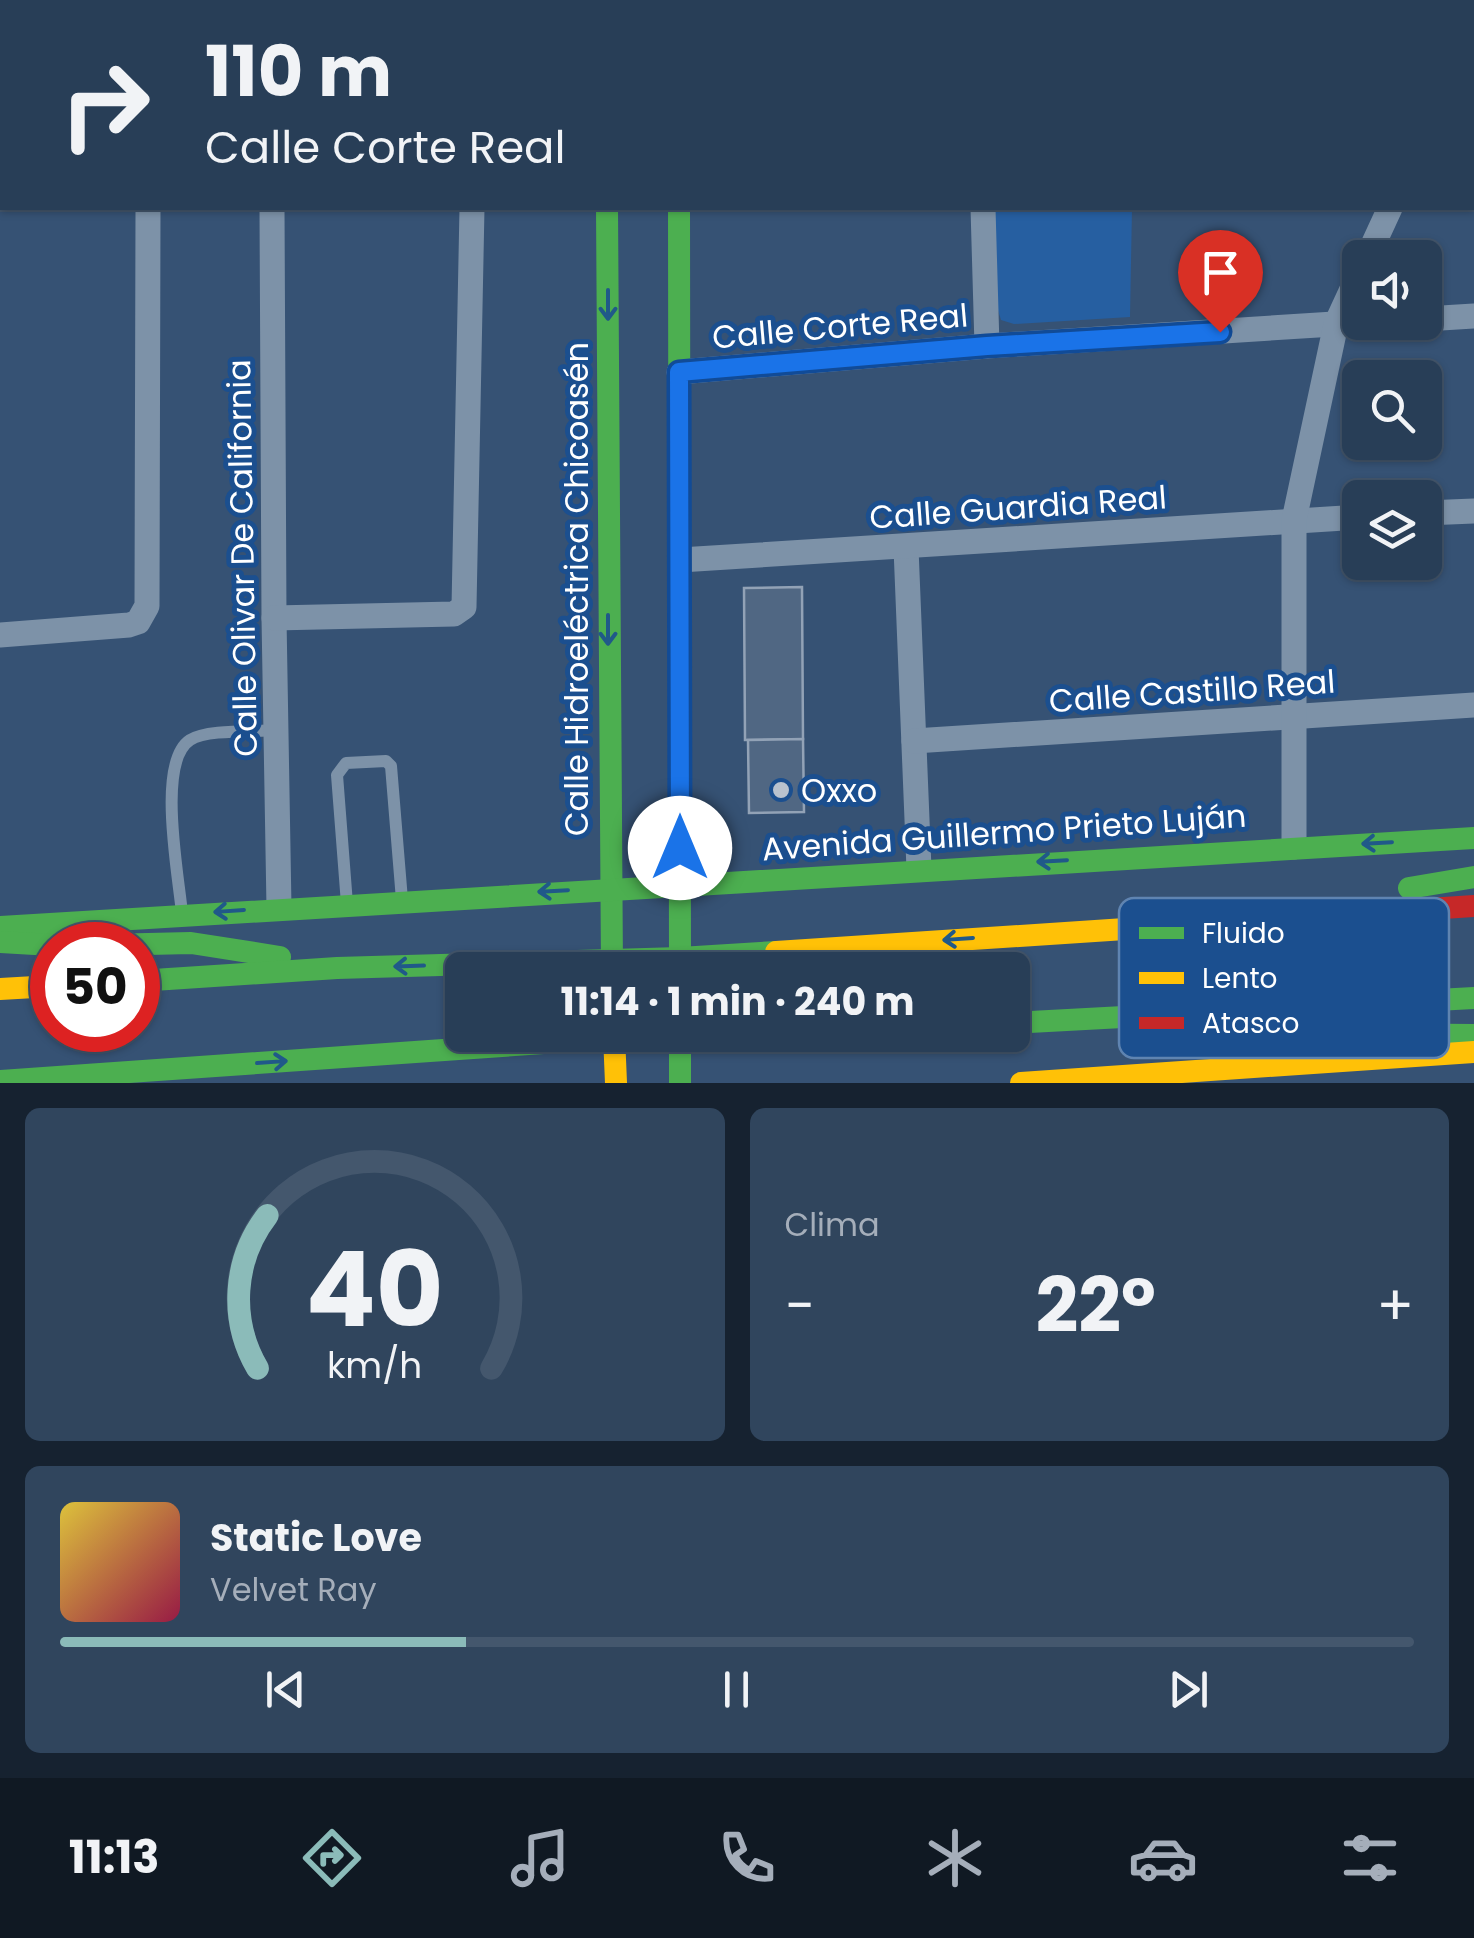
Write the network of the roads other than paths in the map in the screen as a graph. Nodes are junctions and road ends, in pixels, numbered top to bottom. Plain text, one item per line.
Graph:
1 (148, 210) edge
2 (272, 210) edge
3 (472, 210) edge
4 (607, 210) edge
5 (678, 210) edge
6 (983, 210) edge
7 (1389, 210) edge
8 (1375, 240) edge
9 (1342, 311) edge
10 (1474, 316) edge
11 (1442, 318) edge
12 (1336, 324) junction
13 (1342, 324) edge
14 (987, 346) junction
15 (679, 372) junction
16 (1474, 510) edge
17 (1442, 512) edge
18 (1342, 518) edge
19 (1294, 520) junction
20 (906, 548) junction
21 (680, 560) junction
22 (274, 618) junction
23 (0, 635) edge
24 (1474, 705) edge
25 (1293, 717) junction
26 (276, 730) junction
27 (914, 741) junction
28 (1474, 838) edge
29 (1294, 847) junction
30 (919, 869) junction
31 (1474, 877) edge
32 (681, 884) junction
33 (609, 888) junction
34 (1363, 898) edge
35 (402, 900) junction
36 (348, 904) junction
37 (1474, 906) edge
38 (1449, 907) edge
39 (279, 908) junction
40 (182, 914) junction
41 (0, 927) edge
42 (1119, 929) edge
43 (0, 942) edge
44 (30, 944) edge
45 (160, 944) edge
46 (611, 952) edge
47 (680, 952) edge
48 (831, 952) edge
49 (445, 967) edge
50 (338, 968) junction
51 (160, 980) edge
52 (30, 987) edge
53 (0, 989) edge
54 (1474, 998) edge
55 (1449, 999) edge
56 (1119, 1019) edge
57 (1030, 1022) edge
58 (1449, 1035) edge
59 (1474, 1035) edge
60 (445, 1048) edge
61 (615, 1052) edge
62 (680, 1052) edge
63 (1474, 1052) edge
64 (1449, 1056) edge
65 (1435, 1058) edge
66 (1332, 1074) edge
67 (0, 1081) edge
68 (616, 1083) edge
69 (680, 1083) edge
70 (1021, 1083) edge

1 - 23 street
2 - 22 street, Calle Olivar De California
3 - 22 street
4 -> 33 main road, Calle Hidroeléctrica Chicoasén
5 - 15 main road
6 - 14 street
7 - 8 street
9 - 12 street
10 - 11 street
12 - 13 street, Calle Corte Real
12 - 14 street, Calle Corte Real
12 - 19 street
14 - 15 street, Calle Corte Real
15 - 21 main road
16 - 17 street
18 - 19 street, Calle Guardia Real
19 - 20 street, Calle Guardia Real
19 - 25 street
20 - 21 street, Calle Guardia Real
20 - 27 street
21 - 32 main road
22 - 26 street, Calle Olivar De California
24 - 25 street, Calle Castillo Real
25 - 27 street, Calle Castillo Real
25 - 29 street
26 - 39 street, Calle Olivar De California
26 - 40 lane
27 - 30 street
28 -> 29 main road, Avenida Guillermo Prieto Luján
29 -> 30 main road, Avenida Guillermo Prieto Luján
30 - 32 main road, Avenida Guillermo Prieto Luján
31 - 34 main road
32 - 33 main road, Avenida Guillermo Prieto Luján
32 - 47 main road
33 -> 35 main road, Avenida Guillermo Prieto Luján
33 - 46 main road, Calle Hidroeléctrica Chicoasén
35 - 36 main road, Avenida Guillermo Prieto Luján
35 - 36 lane
36 - 39 main road, Avenida Guillermo Prieto Luján
37 - 38 main road
39 -> 40 main road, Avenida Guillermo Prieto Luján
40 - 41 main road, Avenida Guillermo Prieto Luján
42 -> 48 main road
43 - 44 main road
45 - 50 main road
49 -> 50 main road
50 - 51 main road
52 - 53 main road
54 - 55 main road
56 - 57 main road
58 - 59 main road
67 -> 60 main road
61 - 68 main road
62 - 69 main road
63 - 64 main road
65 - 66 main road
66 - 70 main road

